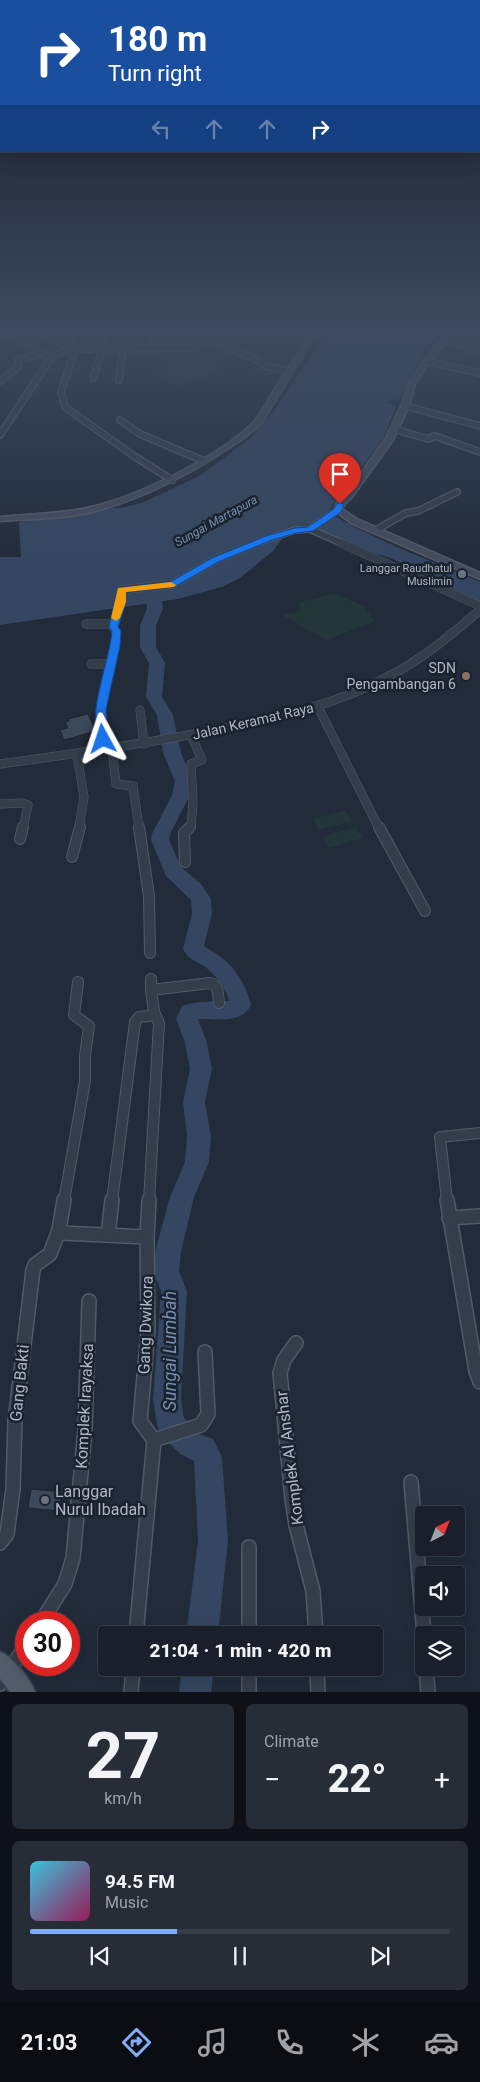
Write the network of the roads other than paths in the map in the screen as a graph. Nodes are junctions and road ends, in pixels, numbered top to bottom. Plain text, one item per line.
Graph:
1 (19, 407) edge
2 (65, 407) edge
3 (268, 407) edge
4 (405, 407) edge
5 (409, 407) edge
6 (120, 420) dead end
7 (480, 426) edge
8 (394, 429) junction
9 (0, 435) edge
10 (480, 452) edge
11 (204, 461) junction
12 (172, 480) junction
13 (457, 492) dead end
14 (335, 512) junction
15 (0, 519) edge
16 (311, 528) junction
17 (376, 530) junction
18 (480, 576) edge
19 (480, 606) edge
20 (480, 610) edge
21 (86, 624) dead end
22 (114, 624) junction
23 (90, 664) dead end
24 (110, 664) junction
25 (318, 707) junction
26 (140, 710) dead end
27 (191, 735) junction
28 (144, 744) junction
29 (108, 750) junction
30 (77, 754) junction
31 (0, 764) edge
32 (0, 804) edge
33 (20, 839) dead end
34 (72, 857) dead end
35 (186, 862) dead end
36 (425, 911) dead end
37 (150, 953) dead end
38 (78, 982) dead end
39 (219, 1003) dead end
40 (154, 1012) junction
41 (480, 1133) edge
42 (480, 1216) edge
43 (449, 1218) junction
44 (59, 1230) junction
45 (108, 1235) junction
46 (147, 1237) junction
47 (90, 1301) dead end
48 (296, 1343) dead end
49 (205, 1352) dead end
50 (480, 1382) edge
51 (158, 1439) junction
52 (411, 1482) dead end
53 (0, 1543) edge
54 (249, 1547) dead end
55 (48, 1611) edge
56 (137, 1626) edge
57 (248, 1626) edge
58 (315, 1626) edge
59 (423, 1626) edge
60 (15, 1659) edge
61 (3, 1674) edge
62 (132, 1676) edge
63 (248, 1676) edge
64 (318, 1676) edge
65 (427, 1676) edge
66 (24, 1692) edge
67 (131, 1692) edge
68 (248, 1692) edge
69 (318, 1692) edge
70 (428, 1692) edge

1 - 9 street
2 - 12 street
3 - 11 street
4 - 8 street
5 - 7 street
6 - 11 street
8 - 10 street
8 - 14 street
11 - 12 street
12 - 15 street
13 - 17 street
14 - 16 street
14 - 17 street
16 - 19 street
16 - 22 street
17 - 18 street
20 - 25 street, Jalan Keramat Raya
21 - 22 street
22 - 24 street
23 - 24 street
24 - 29 street
25 - 27 street, Jalan Keramat Raya
25 - 36 street
26 - 28 street
27 - 28 street, Jalan Keramat Raya
27 - 35 street
28 - 29 street, Jalan Keramat Raya
29 - 30 street, Jalan Keramat Raya
29 - 37 street
30 - 31 street, Jalan Keramat Raya
30 - 34 street
32 - 33 street
38 - 44 street, Gang Bakti
39 - 40 street
40 - 45 street
40 - 46 street, Gang Dwikora
41 - 43 street
42 - 43 street
43 - 50 street
44 - 45 street
44 - 53 street, Gang Bakti
45 - 46 street
46 - 51 street, Gang Dwikora
47 - 55 street, Komplek Irayaksa
48 - 58 street, Komplek Al Anshar
49 - 51 street
51 - 56 street
52 - 59 street
54 - 57 street
60 - 61 street
61 - 66 main road
62 - 67 street
63 - 68 street
64 - 69 street
65 - 70 street

